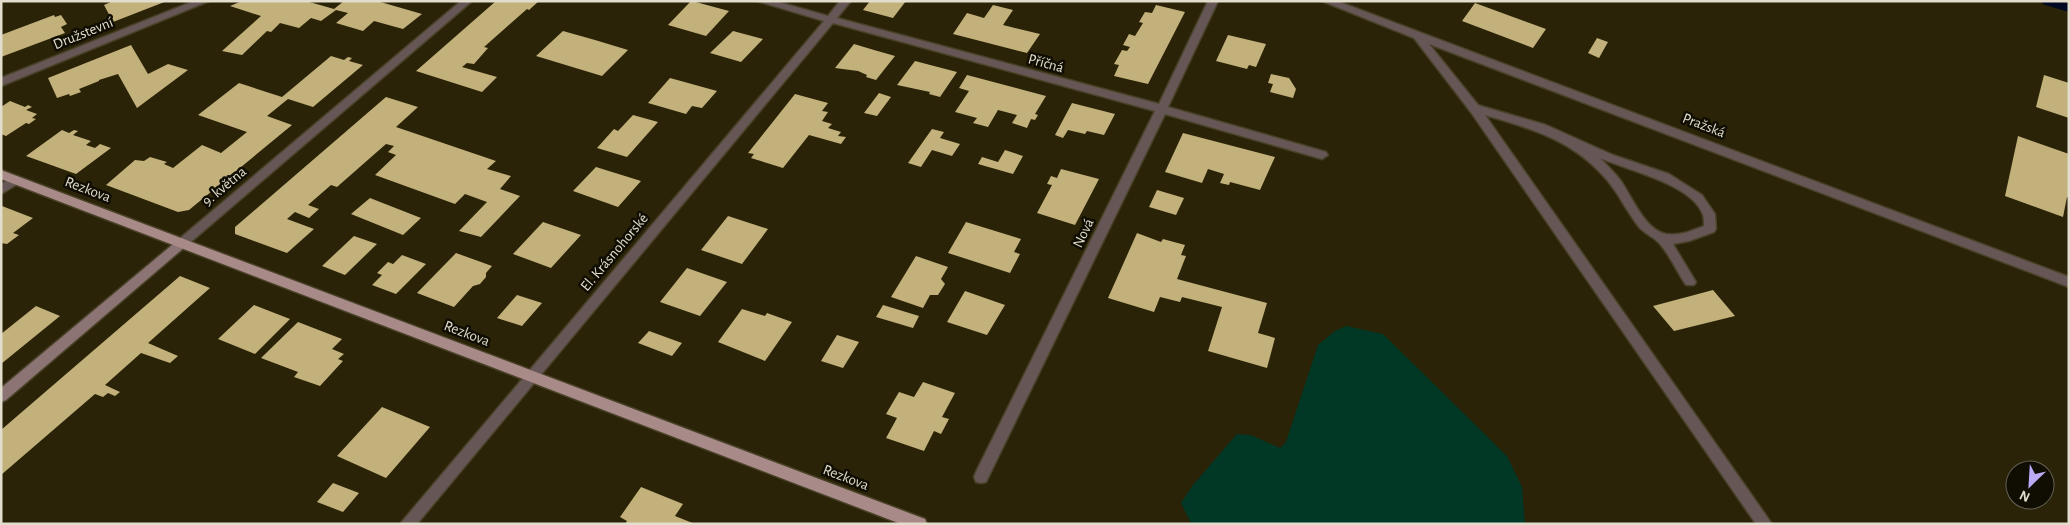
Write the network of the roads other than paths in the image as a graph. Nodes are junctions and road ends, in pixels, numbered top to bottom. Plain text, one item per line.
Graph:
1 (204, 1) edge
2 (467, 1) edge
3 (762, 1) edge
4 (846, 1) edge
5 (1213, 1) edge
6 (1327, 1) edge
7 (830, 20) junction
8 (1418, 36) junction
9 (1, 82) edge
10 (1474, 108) junction
11 (1162, 109) junction
12 (1570, 141) junction
13 (1322, 155) dead end
14 (1, 174) edge
15 (15, 180) junction
16 (1, 190) edge
17 (1663, 239) junction
18 (182, 243) junction
19 (1690, 282) dead end
20 (2069, 282) edge
21 (530, 376) junction
22 (1, 396) edge
23 (981, 477) dead end
24 (406, 524) edge
25 (920, 524) edge
26 (1765, 524) edge

1 - 9 street, Družstevní
2 - 18 street, 9. května
3 - 7 street, Příčná
4 - 7 street, El. Krásnohorské
5 - 11 street, Nová
6 - 8 street, Pražská
7 - 11 street, Příčná
7 - 21 street, El. Krásnohorské
8 - 10 street
8 - 20 street, Pražská
10 - 12 street
10 - 26 street
11 - 13 street, Příčná
11 - 23 street, Nová
12 - 17 street
12 - 17 street
14 - 15 main road, Rezkova
15 - 16 street
15 - 18 main road, Rezkova
17 - 19 street
18 - 21 main road, Rezkova
18 - 22 main road, 9. května
21 - 24 street, El. Krásnohorské
21 - 25 main road, Rezkova

